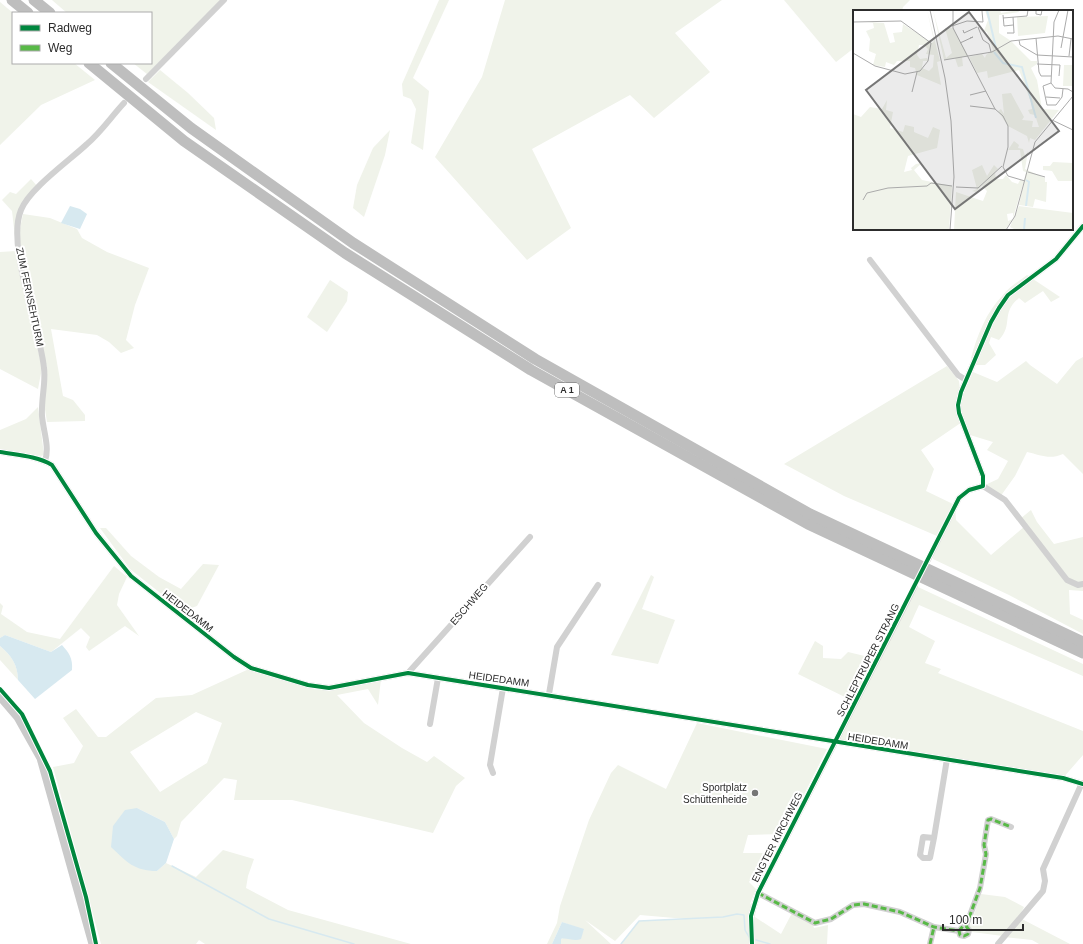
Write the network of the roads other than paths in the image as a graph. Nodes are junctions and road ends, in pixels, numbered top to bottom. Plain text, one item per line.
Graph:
1 (12, 0) edge
2 (34, 0) edge
3 (224, 0) edge
4 (27, 12) edge
5 (49, 12) edge
6 (90, 64) edge
7 (112, 64) edge
8 (146, 79) dead end
9 (124, 103) dead end
10 (1083, 226) edge
11 (870, 260) dead end
12 (966, 380) junction
13 (0, 452) edge
14 (45, 461) junction
15 (983, 486) junction
16 (530, 537) dead end
17 (928, 560) dead end
18 (1083, 584) edge
19 (598, 585) dead end
20 (914, 586) dead end
21 (1083, 642) edge
22 (1083, 654) edge
23 (408, 673) junction
24 (438, 678) junction
25 (503, 688) junction
26 (550, 694) junction
27 (0, 696) edge
28 (430, 724) dead end
29 (835, 742) junction
30 (947, 759) junction
31 (493, 773) dead end
32 (1082, 783) edge
33 (1010, 827) dead end
34 (934, 838) dead end
35 (758, 893) junction
36 (934, 927) junction
37 (93, 944) edge
38 (752, 944) edge
39 (930, 944) edge
40 (998, 944) edge

1 - 4 highway
2 - 5 highway
3 - 8 street
6 - 22 highway, A 1
7 - 21 highway, A 1
9 - 14 street, ZUM FERNSEHTURM
10 - 12 street
11 - 12 street
12 - 15 street
13 - 14 street
14 - 23 street, HEIDEDAMM
15 - 17 street
15 - 18 street
16 - 23 street, ESCHWEG
19 - 26 street
20 - 29 street, SCHLEPTRUPER STRANG
23 - 24 street, HEIDEDAMM
24 - 25 street, HEIDEDAMM
24 - 28 street
25 - 26 street, HEIDEDAMM
25 - 31 street
26 - 29 street, HEIDEDAMM
27 - 37 main road
29 - 30 street, HEIDEDAMM
29 - 35 street, ENGTER KIRCHWEG
30 - 32 street, HEIDEDAMM
30 - 34 street
32 - 40 street
33 - 36 street
35 - 36 street
35 - 38 street, ENGTER KIRCHWEG
36 - 39 street

